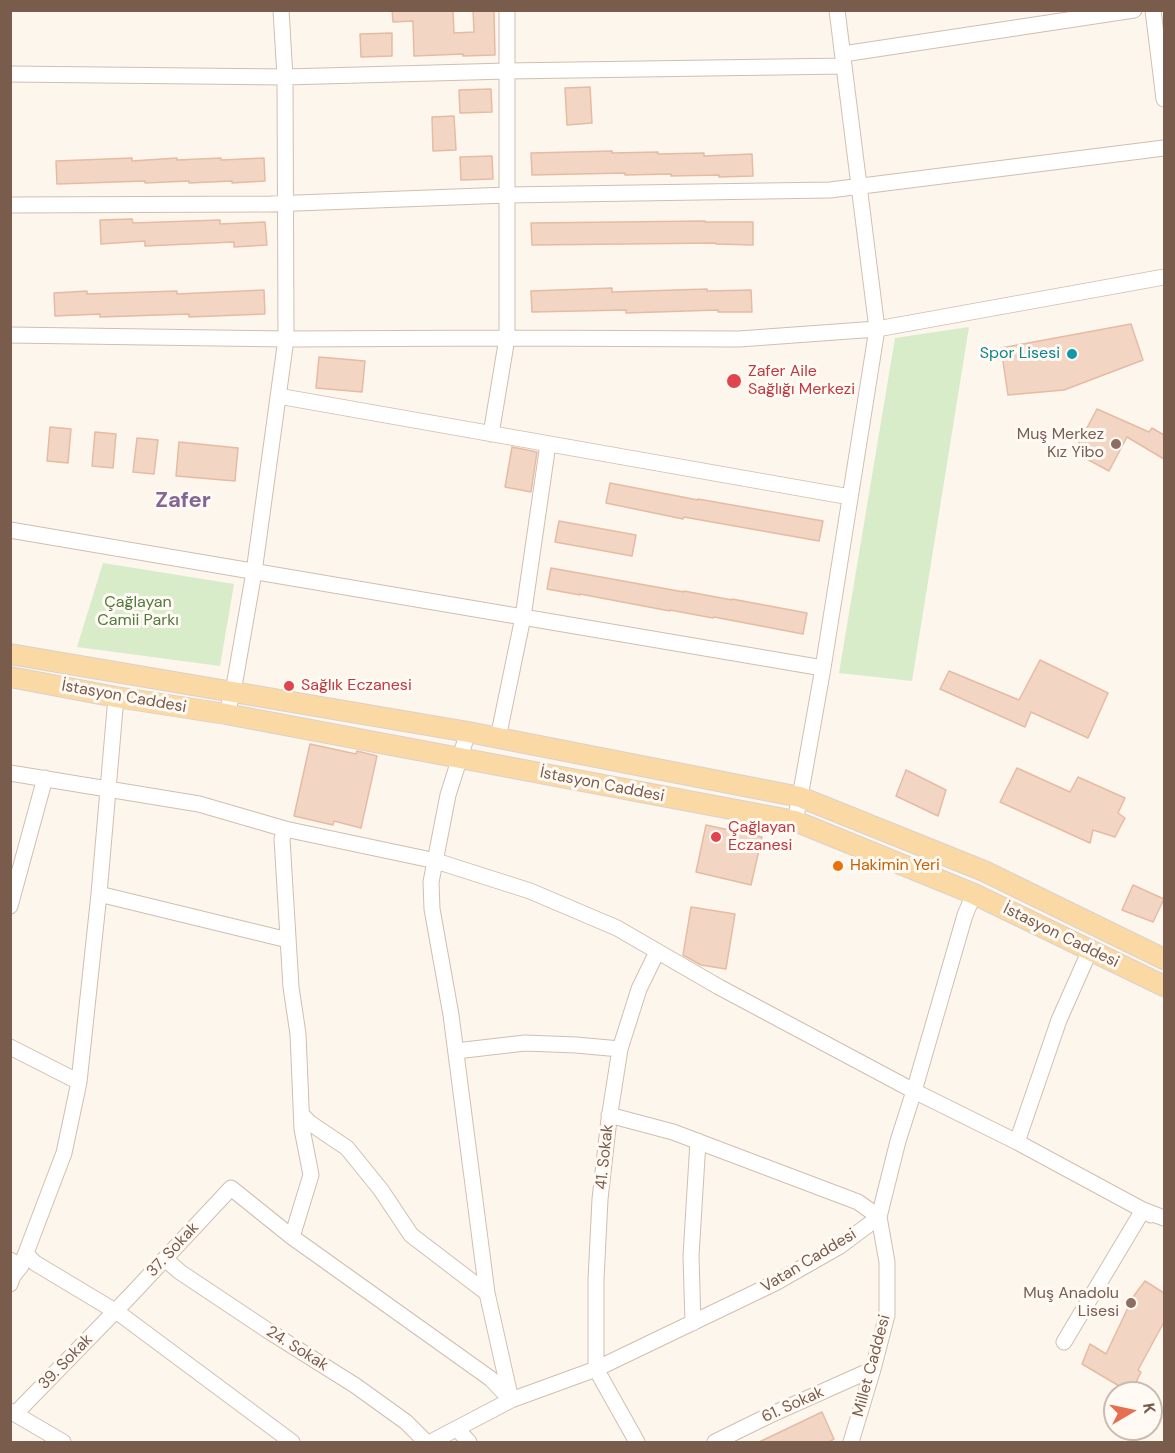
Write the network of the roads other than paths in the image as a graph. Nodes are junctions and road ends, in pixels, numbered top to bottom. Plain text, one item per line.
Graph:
1 (281, 10) edge
2 (507, 10) edge
3 (837, 10) edge
4 (1134, 10) edge
5 (1153, 10) edge
6 (844, 60) junction
7 (507, 71) junction
8 (10, 74) edge
9 (285, 77) junction
10 (1164, 99) edge
11 (1164, 148) edge
12 (859, 186) junction
13 (507, 195) junction
14 (285, 204) junction
15 (10, 205) edge
16 (1164, 277) edge
17 (877, 329) junction
18 (10, 335) edge
19 (507, 338) junction
20 (286, 339) junction
21 (278, 396) junction
22 (491, 434) junction
23 (548, 444) junction
24 (850, 497) junction
25 (10, 530) edge
26 (254, 572) junction
27 (523, 617) junction
28 (10, 654) edge
29 (823, 668) junction
30 (10, 677) edge
31 (232, 692) junction
32 (116, 697) junction
33 (226, 714) junction
34 (468, 732) junction
35 (498, 738) junction
36 (460, 758) junction
37 (10, 773) edge
38 (45, 778) junction
39 (108, 790) junction
40 (800, 797) junction
41 (795, 820) junction
42 (285, 829) junction
43 (436, 861) junction
44 (99, 894) junction
45 (974, 894) junction
46 (10, 906) edge
47 (288, 940) junction
48 (1090, 950) junction
49 (657, 952) junction
50 (1164, 959) edge
51 (1164, 986) edge
52 (620, 1049) junction
53 (11, 1051) edge
54 (456, 1051) junction
55 (79, 1082) junction
56 (914, 1091) junction
57 (609, 1114) junction
58 (302, 1115) junction
59 (698, 1141) junction
60 (1017, 1142) junction
61 (1143, 1210) junction
62 (879, 1216) junction
63 (1164, 1221) edge
64 (292, 1237) junction
65 (165, 1259) junction
66 (19, 1260) edge
67 (10, 1284) edge
68 (488, 1293) junction
69 (115, 1311) junction
70 (693, 1323) junction
71 (1064, 1342) dead end
72 (596, 1369) junction
73 (873, 1369) junction
74 (511, 1400) junction
75 (13, 1412) edge
76 (458, 1429) junction
77 (63, 1443) edge
78 (292, 1443) edge
79 (426, 1443) edge
80 (431, 1443) edge
81 (469, 1443) edge
82 (637, 1443) edge
83 (714, 1443) edge
84 (851, 1443) edge

1 - 9 street
2 - 7 street
3 - 6 street
4 - 6 street
5 - 10 street
6 - 7 street
6 - 12 street
7 - 9 street
7 - 13 street
8 - 9 street
9 - 14 street
11 - 12 street
12 - 13 street
12 - 17 street
13 - 14 street
13 - 19 street
14 - 15 street
14 - 20 street
16 - 17 street
17 - 19 street
17 - 24 street
18 - 20 street
19 - 20 street
19 - 22 street
20 - 21 street
21 - 22 street
21 - 26 street
22 - 23 street
23 - 24 street
23 - 27 street
24 - 29 street
25 - 26 street
26 - 27 street
26 - 31 street
27 - 29 street
27 - 35 street
28 - 31 main road, İstasyon Caddesi
29 - 40 street
30 - 32 main road, İstasyon Caddesi
31 - 33 street
31 - 34 main road, İstasyon Caddesi
32 - 33 main road, İstasyon Caddesi
32 - 39 street
33 - 36 main road, İstasyon Caddesi
34 - 35 main road, İstasyon Caddesi
34 - 36 street
35 - 40 main road, İstasyon Caddesi
36 - 41 main road, İstasyon Caddesi
36 - 43 street
37 - 38 street
38 - 39 street
38 - 46 street
39 - 42 street
39 - 44 street
40 - 41 street
40 - 50 main road, İstasyon Caddesi
41 - 45 main road, İstasyon Caddesi
42 - 43 street
42 - 47 street
43 - 49 street
43 - 54 street
44 - 47 street
44 - 55 street
45 - 48 main road, İstasyon Caddesi
45 - 56 street
47 - 58 street
48 - 51 main road, İstasyon Caddesi
48 - 60 street
49 - 52 street, 41. Sokak
49 - 56 street
52 - 54 street
52 - 57 street, 41. Sokak
53 - 55 street
54 - 68 street
55 - 66 street
56 - 60 street
56 - 62 street
57 - 59 street
57 - 72 street, 41. Sokak
58 - 64 street
58 - 68 street
59 - 62 street
59 - 70 street
60 - 61 street
61 - 63 street
61 - 71 street
62 - 70 street, Vatan Caddesi
62 - 73 street, Millet Caddesi
64 - 65 street, 37. Sokak
64 - 74 street
65 - 69 street, 37. Sokak
65 - 79 street, 24. Sokak
66 - 67 street
66 - 69 street
68 - 74 street
69 - 75 street, 39. Sokak
69 - 78 street
70 - 72 street, Vatan Caddesi
72 - 74 street, Vatan Caddesi
72 - 82 street
73 - 83 street, 61. Sokak
73 - 84 street, Millet Caddesi
74 - 76 street, Vatan Caddesi
75 - 77 street
76 - 80 street, Vatan Caddesi
76 - 81 street

